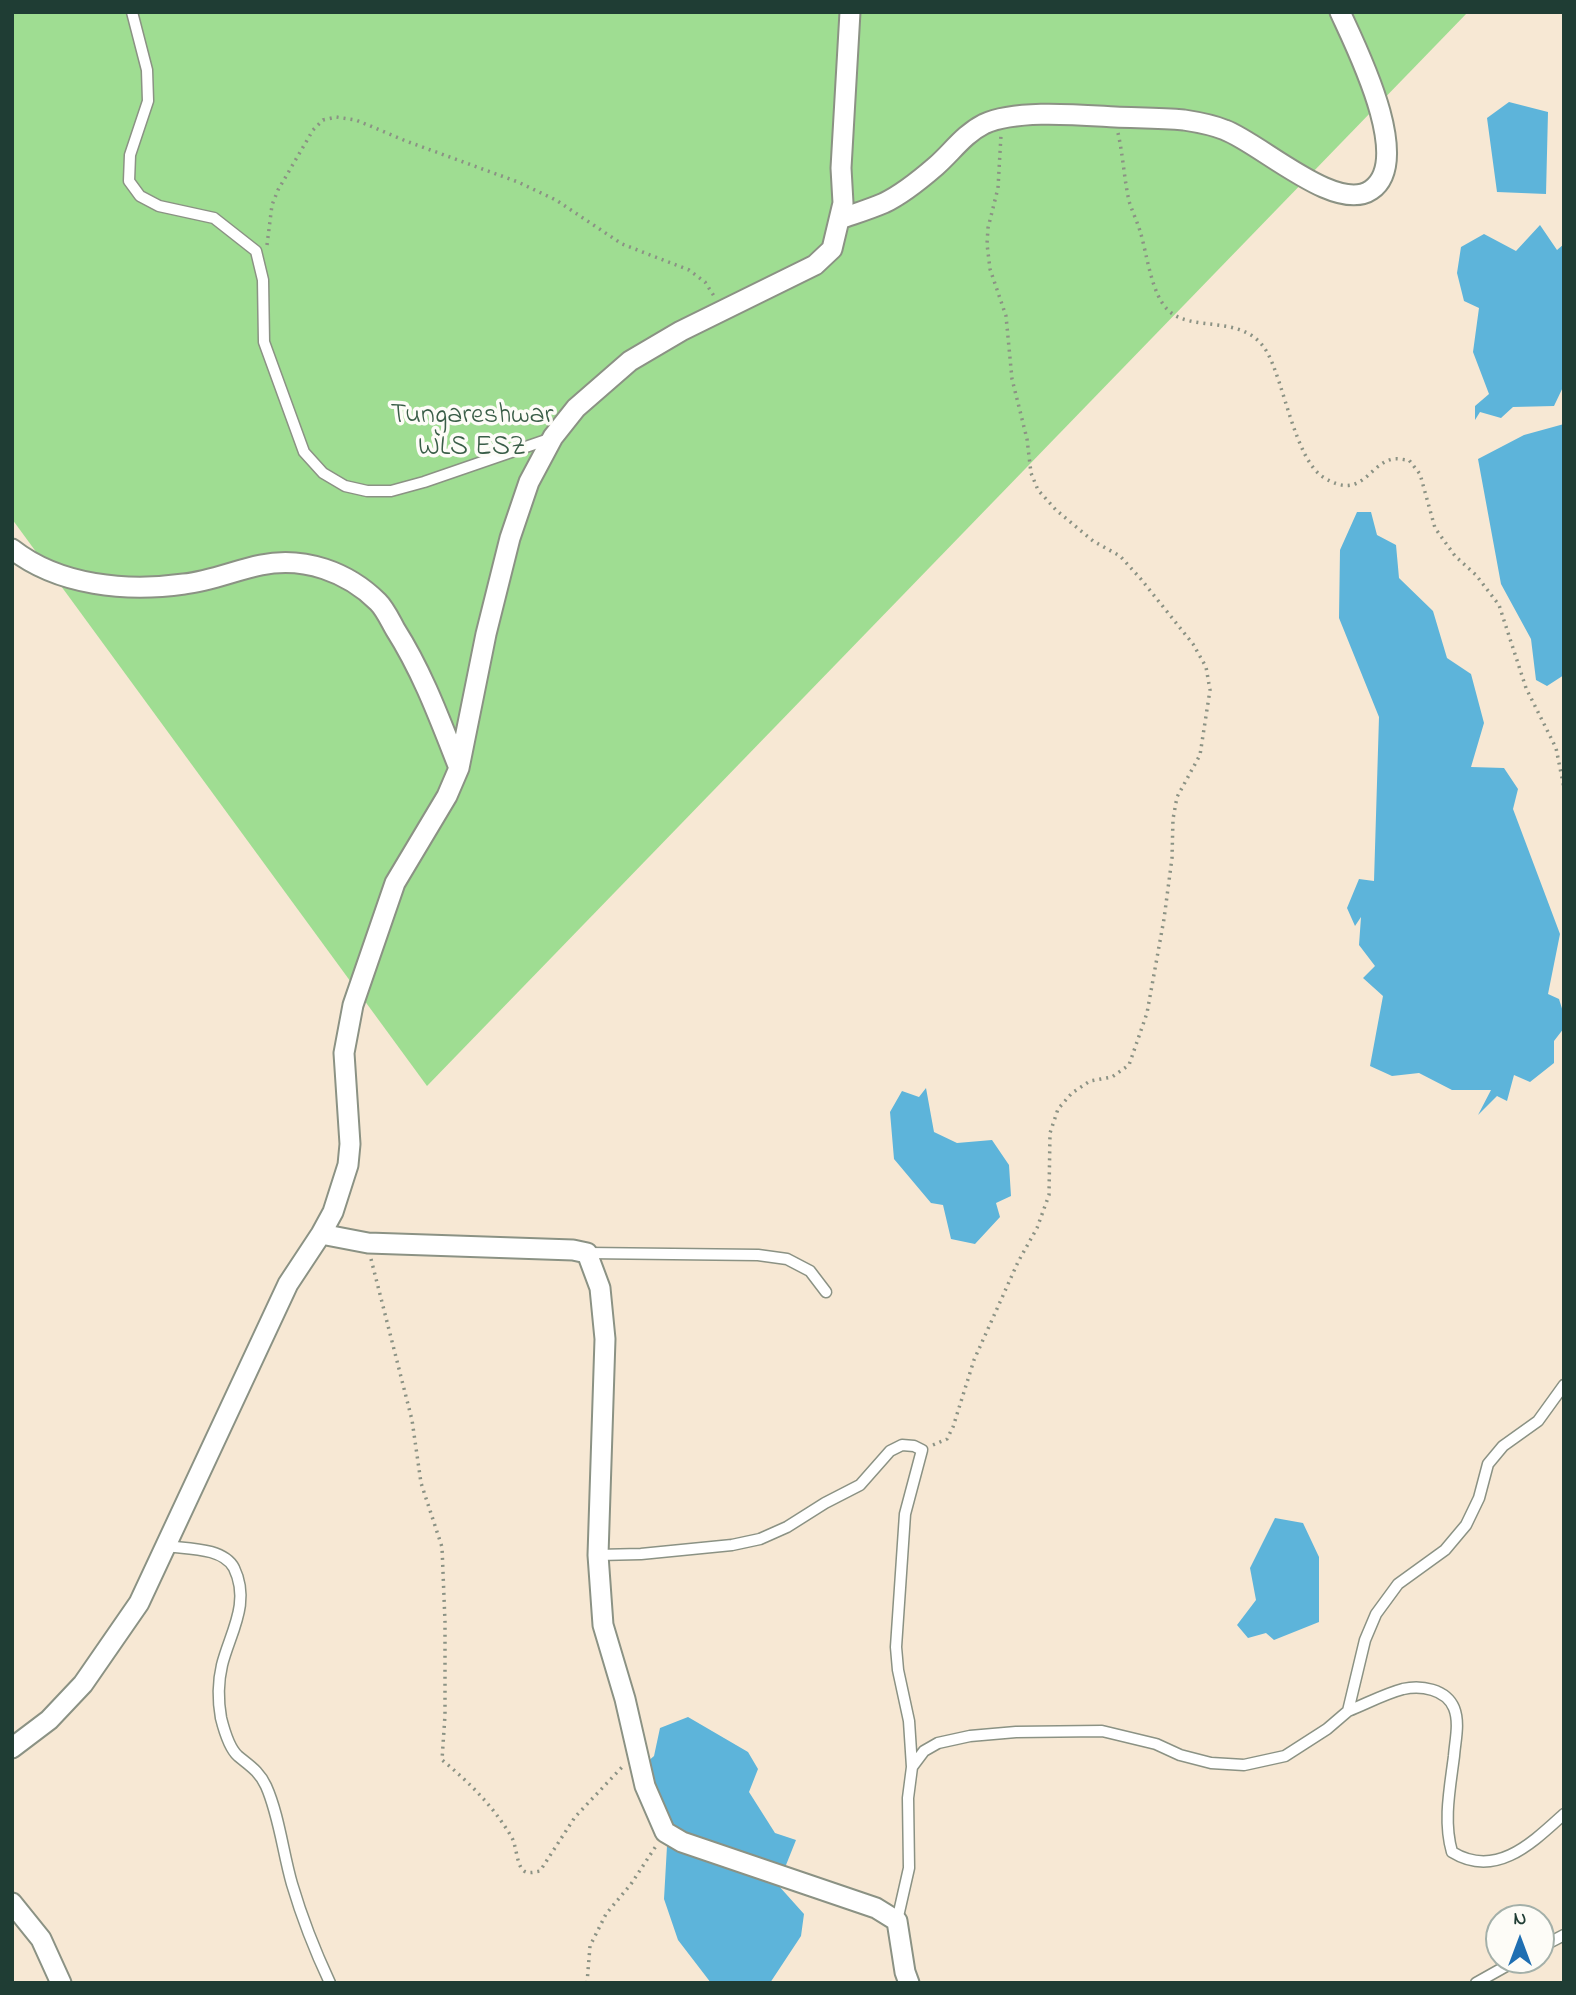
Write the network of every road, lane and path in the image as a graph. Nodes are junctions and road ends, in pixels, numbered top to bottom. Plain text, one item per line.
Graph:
1 (132, 12) edge
2 (850, 12) edge
3 (1340, 12) edge
4 (1114, 117) junction
5 (1002, 119) junction
6 (840, 219) junction
7 (262, 278) junction
8 (722, 310) junction
9 (553, 437) junction
10 (12, 549) edge
11 (458, 768) junction
12 (1564, 788) edge
13 (321, 1234) junction
14 (368, 1243) junction
15 (587, 1253) junction
16 (826, 1292) dead end
17 (1564, 1385) edge
18 (922, 1450) junction
19 (166, 1546) junction
20 (598, 1555) junction
21 (1348, 1711) junction
22 (12, 1748) edge
23 (637, 1752) junction
24 (912, 1767) junction
25 (1564, 1814) edge
26 (665, 1832) junction
27 (12, 1903) edge
28 (897, 1921) junction
29 (1492, 1974) edge
30 (61, 1983) edge
31 (330, 1983) edge
32 (587, 1983) edge
33 (909, 1983) edge
34 (1476, 1983) edge

1 - 7 lane
2 - 6 street
3 - 4 street
4 - 5 street
4 - 12 path
5 - 6 street
5 - 18 path
6 - 8 street
7 - 8 path
7 - 9 lane
8 - 9 street
9 - 11 street
10 - 11 street
11 - 13 street
13 - 14 street
13 - 19 street
14 - 15 street
14 - 23 path
15 - 16 lane
15 - 20 street
17 - 21 lane
18 - 20 lane
18 - 24 lane
19 - 22 street
19 - 31 lane
20 - 23 street
21 - 24 lane
21 - 25 lane
23 - 26 street
24 - 28 lane
26 - 28 street
26 - 32 path
27 - 30 street
28 - 33 street
29 - 34 lane

